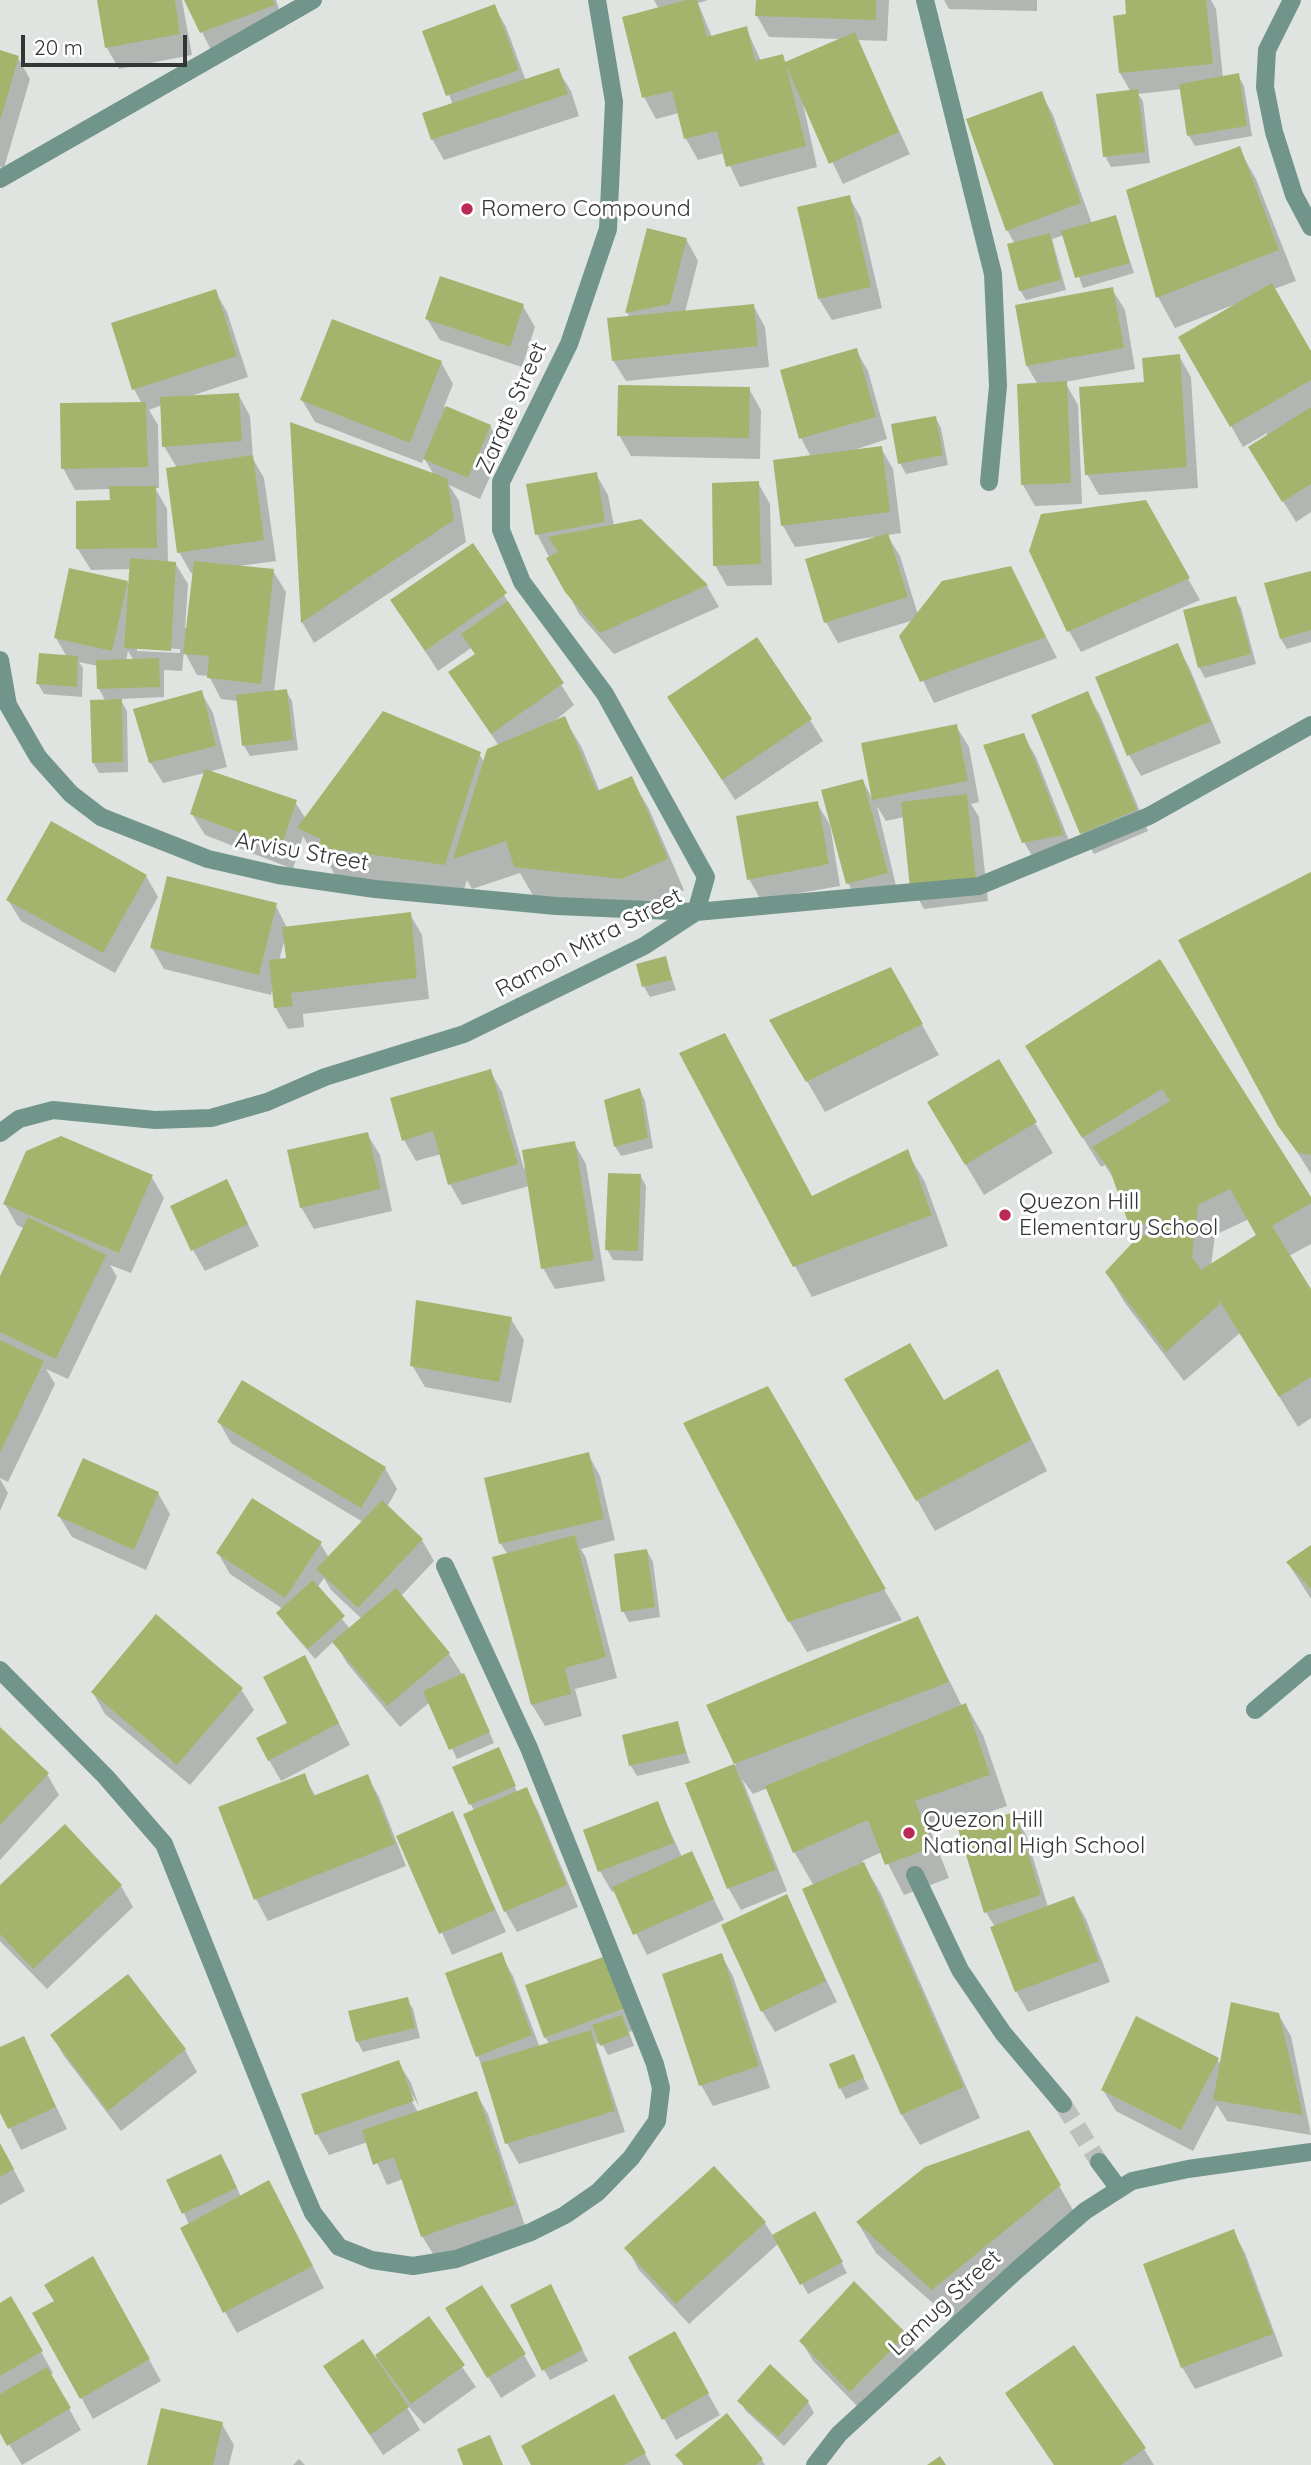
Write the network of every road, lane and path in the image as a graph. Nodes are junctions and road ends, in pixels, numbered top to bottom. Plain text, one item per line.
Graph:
1 (313, 0) edge
2 (597, 0) edge
3 (925, 0) edge
4 (1292, 0) edge
5 (0, 180) edge
6 (1311, 227) edge
7 (989, 482) dead end
8 (0, 660) edge
9 (1311, 725) edge
10 (696, 912) junction
11 (0, 1133) edge
12 (445, 1566) dead end
13 (1311, 1663) edge
14 (0, 1670) edge
15 (1255, 1710) dead end
16 (915, 1875) dead end
17 (1063, 2104) tunnel mouth
18 (1311, 2152) edge
19 (1099, 2162) tunnel mouth
20 (1119, 2189) junction
21 (815, 2465) edge

1 - 5 street
2 - 10 street, Zarate Street
3 - 7 street
4 - 6 street
8 - 10 street, Arvisu Street
9 - 10 street, Ramon Mitra Street
10 - 11 street, Ramon Mitra Street
12 - 14 street
13 - 15 street
16 - 17 street
18 - 20 street, Lamug Street
19 - 20 street
20 - 21 street, Lamug Street

